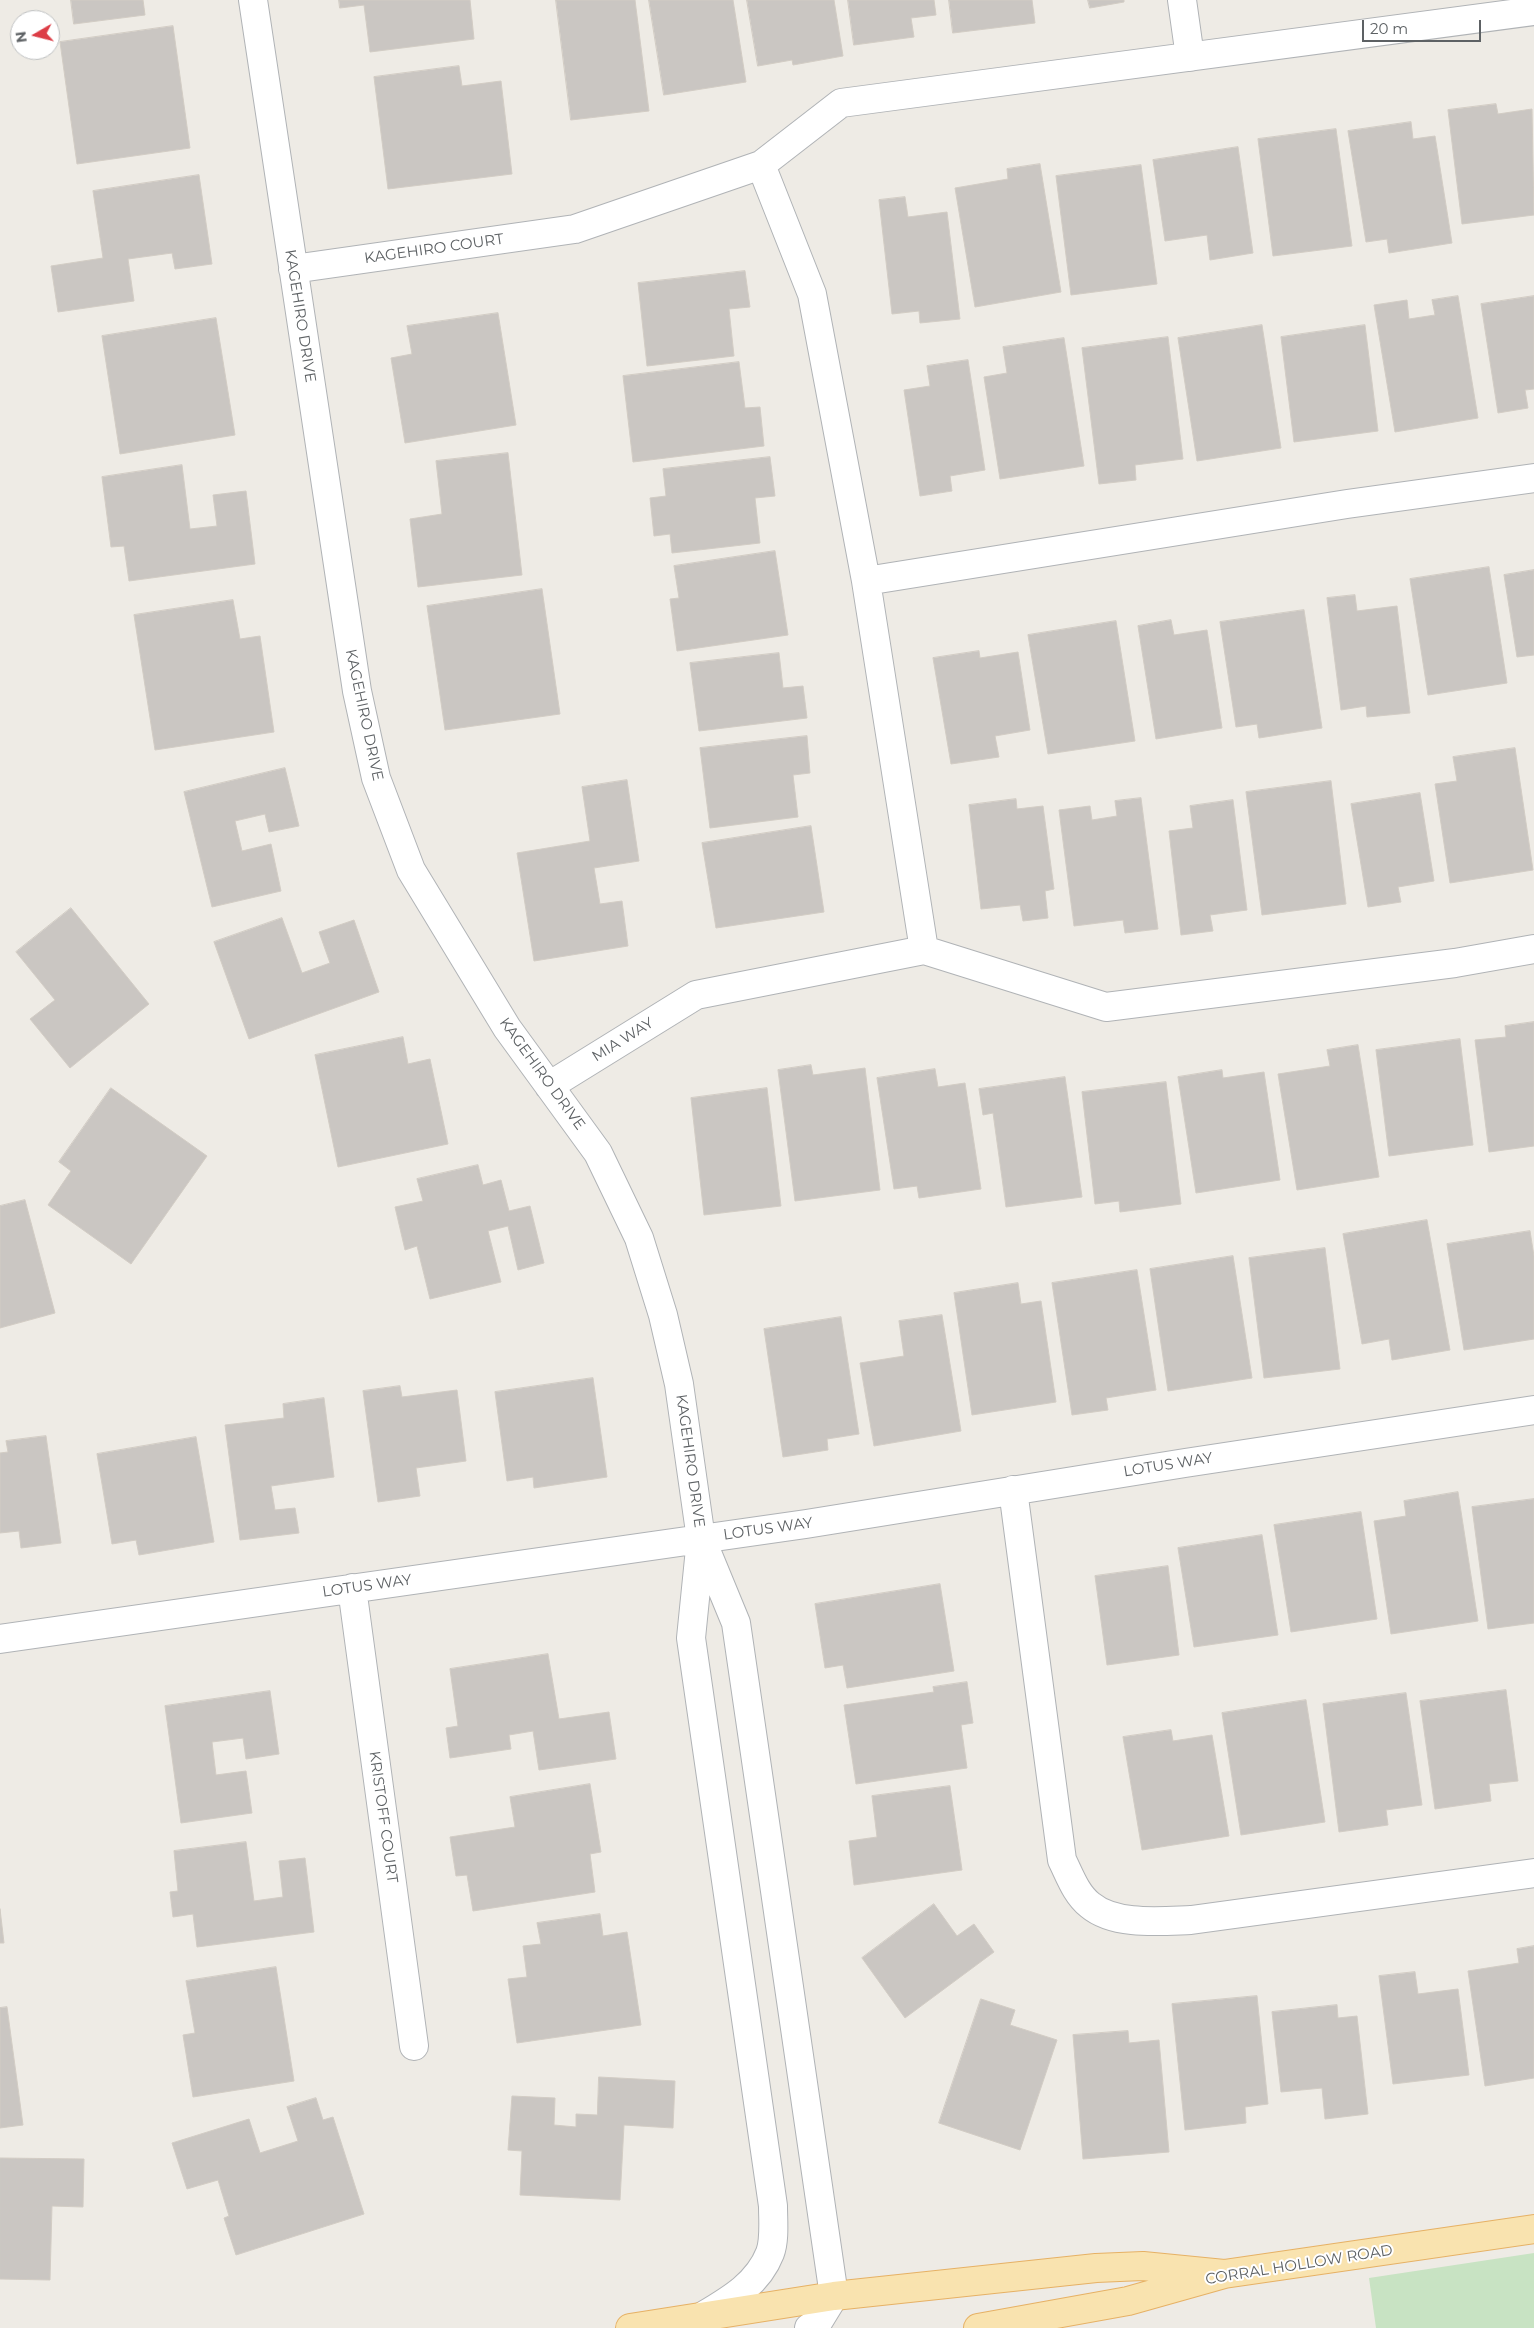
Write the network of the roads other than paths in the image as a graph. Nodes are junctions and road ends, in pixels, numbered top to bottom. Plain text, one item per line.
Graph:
1 (253, 0) edge
2 (1182, 0) edge
3 (1534, 11) edge
4 (1190, 57) junction
5 (761, 165) junction
6 (294, 269) junction
7 (1534, 478) edge
8 (866, 581) junction
9 (1534, 949) edge
10 (924, 950) junction
11 (549, 1086) junction
12 (1534, 1410) edge
13 (1013, 1490) junction
14 (701, 1539) junction
15 (352, 1588) junction
16 (0, 1639) edge
17 (1534, 1873) edge
18 (414, 2046) dead end
19 (1534, 2229) edge
20 (1224, 2274) junction
21 (834, 2296) junction
22 (699, 2318) junction
23 (630, 2328) edge
24 (810, 2328) edge
25 (978, 2328) edge

1 - 6 street, KAGEHIRO DRIVE
2 - 4 street
3 - 4 street, KAGEHIRO COURT
4 - 5 street, KAGEHIRO COURT
5 - 6 street, KAGEHIRO COURT
5 - 8 street
6 - 11 street, KAGEHIRO DRIVE
7 - 8 street
8 - 10 street
9 - 10 street
10 - 11 street, MIA WAY
11 - 14 street, KAGEHIRO DRIVE
12 - 13 street, LOTUS WAY
13 - 14 street, LOTUS WAY
13 - 17 street
14 - 15 street, LOTUS WAY
14 - 21 street
14 - 22 street
15 - 16 street, LOTUS WAY
15 - 18 street, KRISTOFF COURT
19 - 20 main road, CORRAL HOLLOW ROAD
20 - 21 main road
20 - 25 main road, CORRAL HOLLOW ROAD
21 - 22 main road
21 - 24 street
22 - 23 main road

